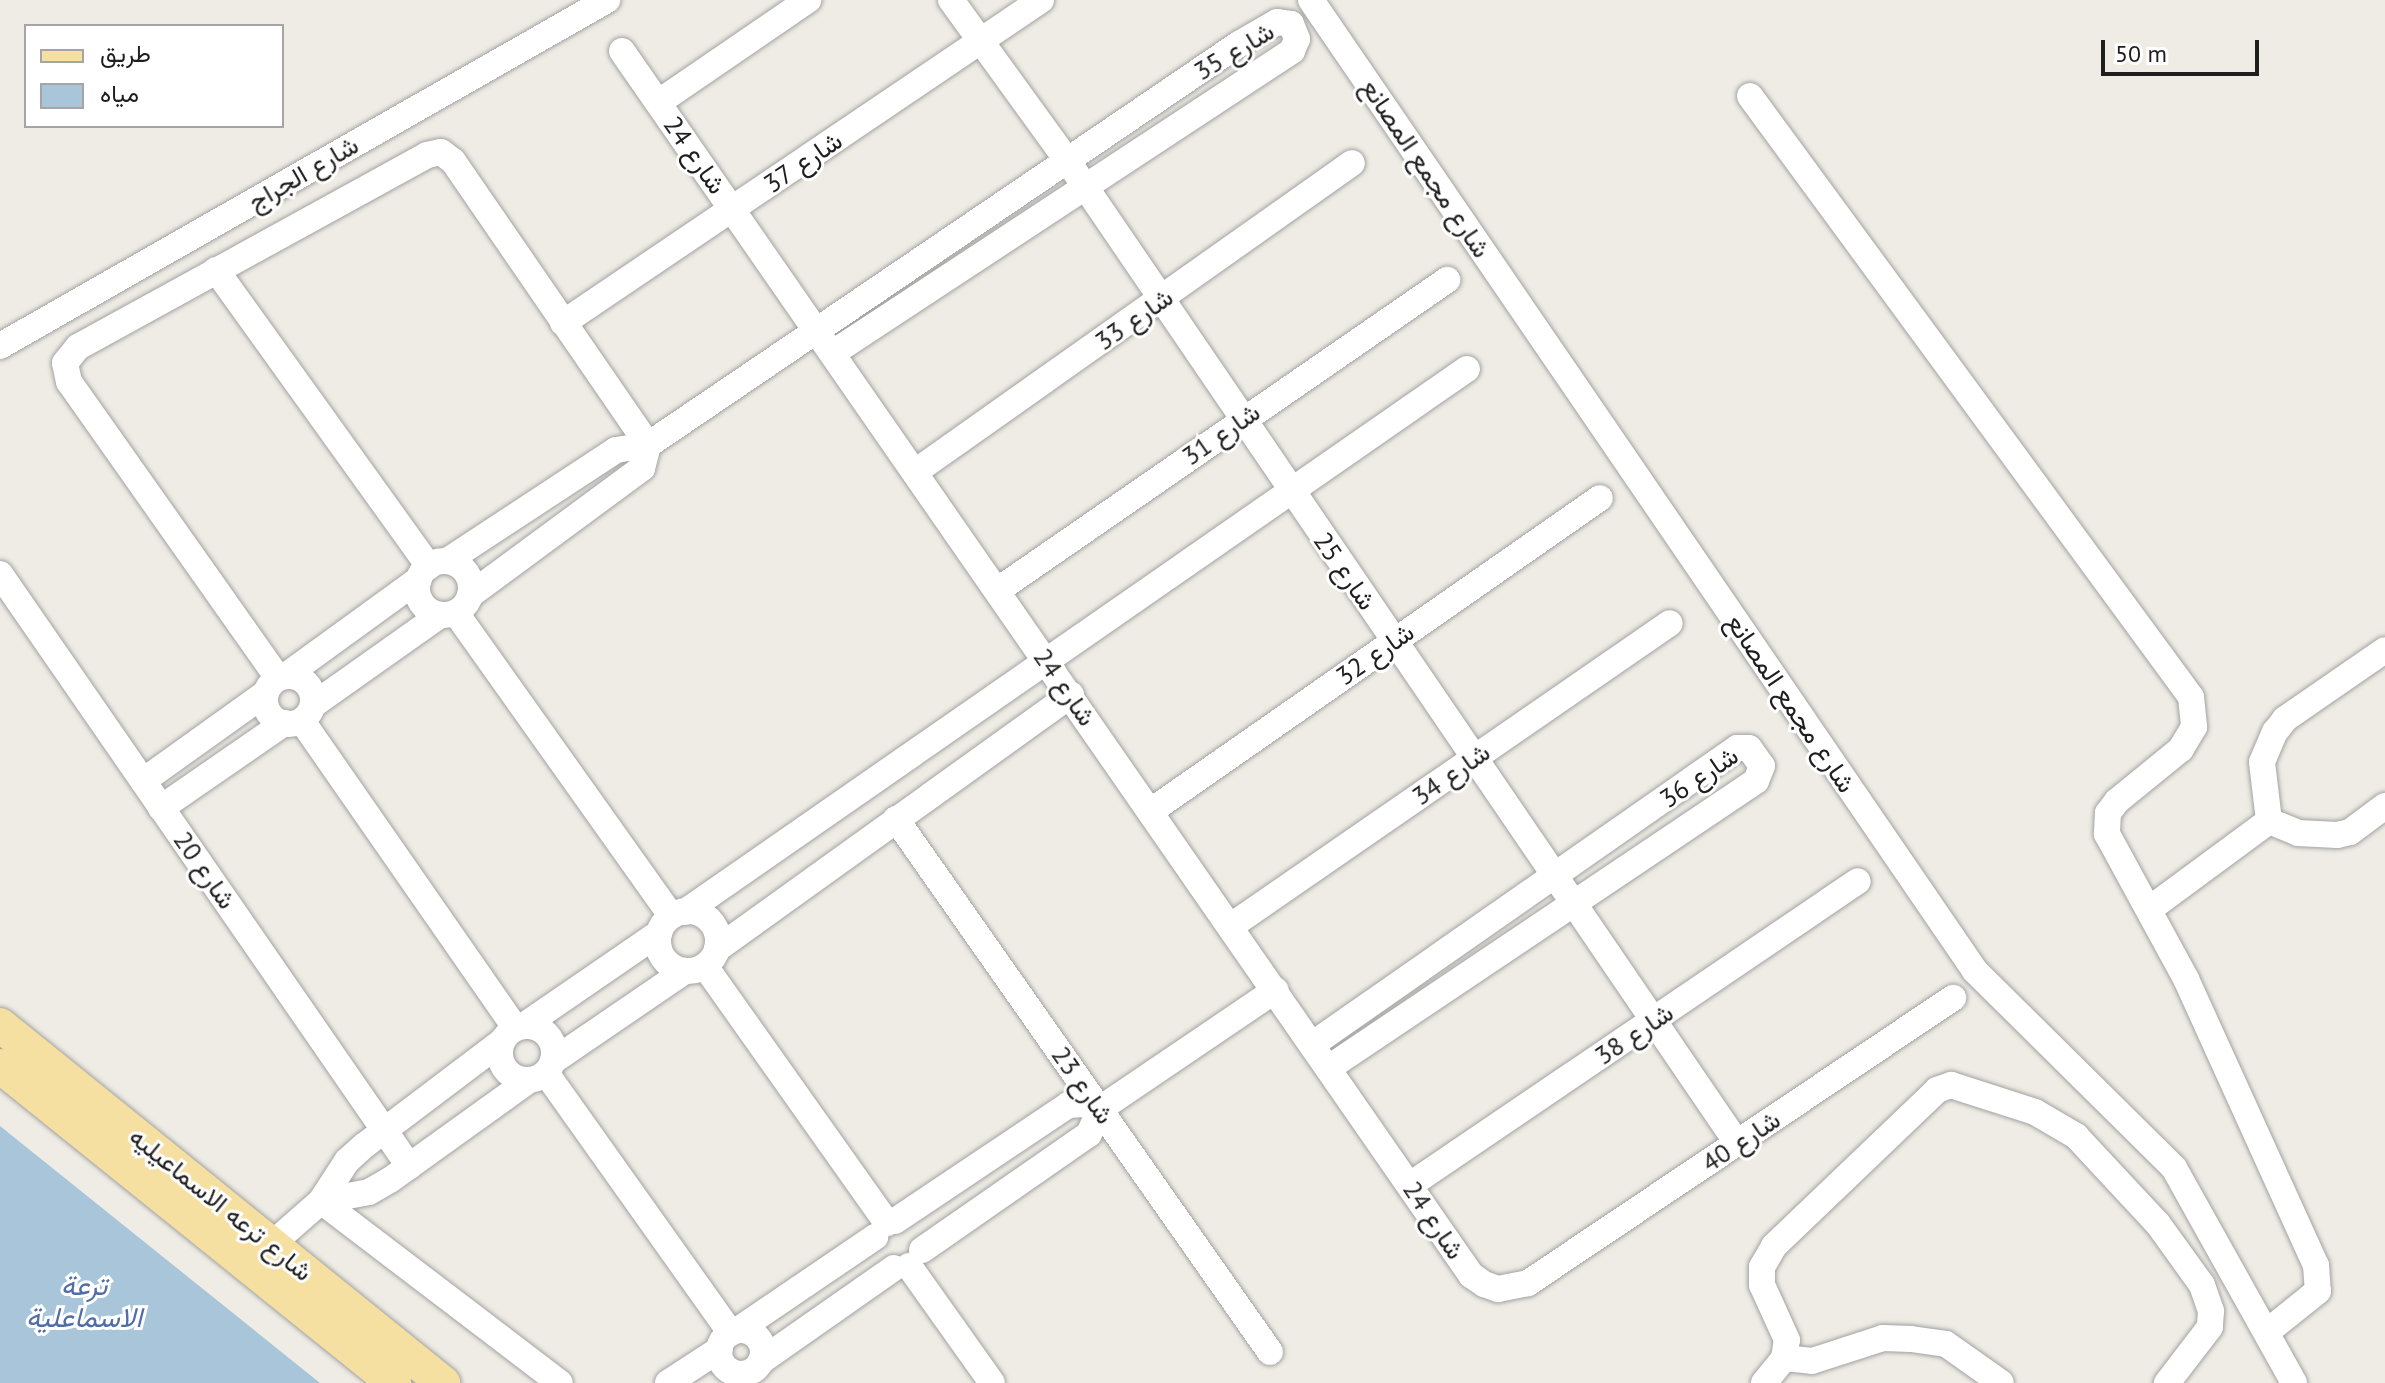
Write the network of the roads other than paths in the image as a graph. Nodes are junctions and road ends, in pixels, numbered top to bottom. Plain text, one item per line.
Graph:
1 (607, 0) edge
2 (808, 0) edge
3 (951, 0) edge
4 (1041, 0) edge
5 (1311, 0) edge
6 (980, 41) junction
7 (622, 51) dead end
8 (1750, 96) dead end
9 (659, 102) junction
10 (1067, 160) junction
11 (1352, 163) dead end
12 (1086, 188) junction
13 (733, 210) junction
14 (216, 270) junction
15 (1447, 280) dead end
16 (1159, 301) junction
17 (563, 323) junction
18 (816, 330) junction
19 (0, 346) edge
20 (833, 353) junction
21 (1467, 369) dead end
22 (1241, 420) junction
23 (648, 445) junction
24 (915, 472) junction
25 (1289, 491) junction
26 (1600, 498) dead end
27 (431, 569) junction
28 (0, 574) edge
29 (998, 590) junction
30 (455, 608) junction
31 (1670, 623) dead end
32 (1393, 641) junction
33 (2385, 650) edge
34 (1045, 659) junction
35 (277, 682) junction
36 (1071, 695) junction
37 (299, 716) junction
38 (1474, 759) junction
39 (143, 781) junction
40 (2385, 806) edge
41 (161, 808) junction
42 (1151, 811) junction
43 (896, 819) junction
44 (2269, 821) junction
45 (1555, 877) junction
46 (1858, 881) dead end
47 (1573, 903) junction
48 (2151, 908) junction
49 (672, 920) junction
50 (1231, 926) junction
51 (702, 962) junction
52 (1276, 990) junction
53 (1953, 998) dead end
54 (1654, 1021) junction
55 (0, 1025) edge
56 (514, 1032) junction
57 (1313, 1044) junction
58 (0, 1066) edge
59 (1330, 1067) junction
60 (543, 1071) junction
61 (1100, 1109) junction
62 (385, 1130) junction
63 (1737, 1143) junction
64 (409, 1166) junction
65 (1410, 1185) junction
66 (321, 1201) junction
67 (886, 1227) junction
68 (271, 1245) junction
69 (908, 1262) junction
70 (1528, 1283) joint
71 (2267, 1332) junction
72 (729, 1337) junction
73 (1270, 1352) dead end
74 (1784, 1358) junction
75 (759, 1371) edge
76 (394, 1383) edge
77 (443, 1383) edge
78 (560, 1383) edge
79 (668, 1383) edge
80 (992, 1383) edge
81 (1764, 1383) edge
82 (2001, 1383) edge
83 (2167, 1383) edge
84 (2294, 1383) edge

1 - 19 street, شارع الجراج
2 - 9 street
3 - 6 street, شارع 25
4 - 6 street, شارع 37
5 - 71 street, شارع مجمع المصانع
6 - 10 street, شارع 25
6 - 13 street, شارع 37
7 - 9 street, شارع 24
8 - 48 street
9 - 13 street, شارع 24
10 - 12 street, شارع 25
10 - 12 street, شارع 35
10 - 18 street, شارع 35
11 - 16 street, شارع 33
12 - 16 street, شارع 25
12 - 20 street, شارع 35
13 - 17 street, شارع 37
13 - 18 street, شارع 24
14 - 17 street
14 - 27 street
14 - 35 street
15 - 22 street, شارع 31
16 - 22 street, شارع 25
16 - 24 street, شارع 33
17 - 23 street
18 - 20 street, شارع 24
18 - 23 street, شارع 35
20 - 24 street, شارع 24
21 - 25 street
22 - 25 street, شارع 25
22 - 29 street, شارع 31
23 - 27 street
23 - 30 street
24 - 29 street, شارع 24
25 - 32 street, شارع 25
25 - 34 street
26 - 32 street, شارع 32
27 - 30 street
27 - 30 street
27 - 35 street
28 - 39 street, شارع 20
29 - 34 street, شارع 24
30 - 37 street
30 - 49 street
31 - 38 street, شارع 34
32 - 38 street, شارع 25
32 - 42 street, شارع 32
33 - 44 street
34 - 36 street, شارع 24
34 - 49 street
35 - 37 street
35 - 37 street
35 - 39 street
36 - 42 street, شارع 24
36 - 43 street
37 - 41 street
37 - 56 street
38 - 45 street, شارع 25
38 - 50 street, شارع 34
39 - 41 street, شارع 20
40 - 44 street
41 - 62 street, شارع 20
42 - 50 street, شارع 24
43 - 51 street
43 - 61 street, شارع 23
44 - 48 street
45 - 47 street, شارع 25
45 - 47 street, شارع 36
45 - 57 street, شارع 36
46 - 54 street, شارع 38
47 - 54 street, شارع 25
47 - 59 street, شارع 36
48 - 71 street
49 - 51 street
49 - 51 street
49 - 56 street
50 - 52 street, شارع 24
51 - 60 street
51 - 67 street
52 - 57 street, شارع 24
52 - 61 street
53 - 63 street, شارع 40
54 - 63 street, شارع 25
54 - 65 street, شارع 38
55 - 68 main road, شارع ترعه الاسماعيليه
56 - 60 street
56 - 60 street
56 - 62 street
57 - 59 street, شارع 24
58 - 76 main road, شارع ترعه الاسماعيليه
59 - 65 street, شارع 24
60 - 64 street
60 - 72 street
61 - 67 street
61 - 69 street
61 - 73 street, شارع 23
62 - 64 street, شارع 20
62 - 66 street
63 - 70 street, شارع 40
64 - 66 street
65 - 70 street, شارع 24
66 - 68 street
66 - 78 street
67 - 69 street
67 - 69 street
67 - 72 street
68 - 77 main road, شارع ترعه الاسماعيليه
69 - 75 street
69 - 80 street
71 - 84 street, شارع مجمع المصانع
72 - 75 street
72 - 75 street
72 - 79 street
74 - 81 street
74 - 82 street
74 - 83 street

